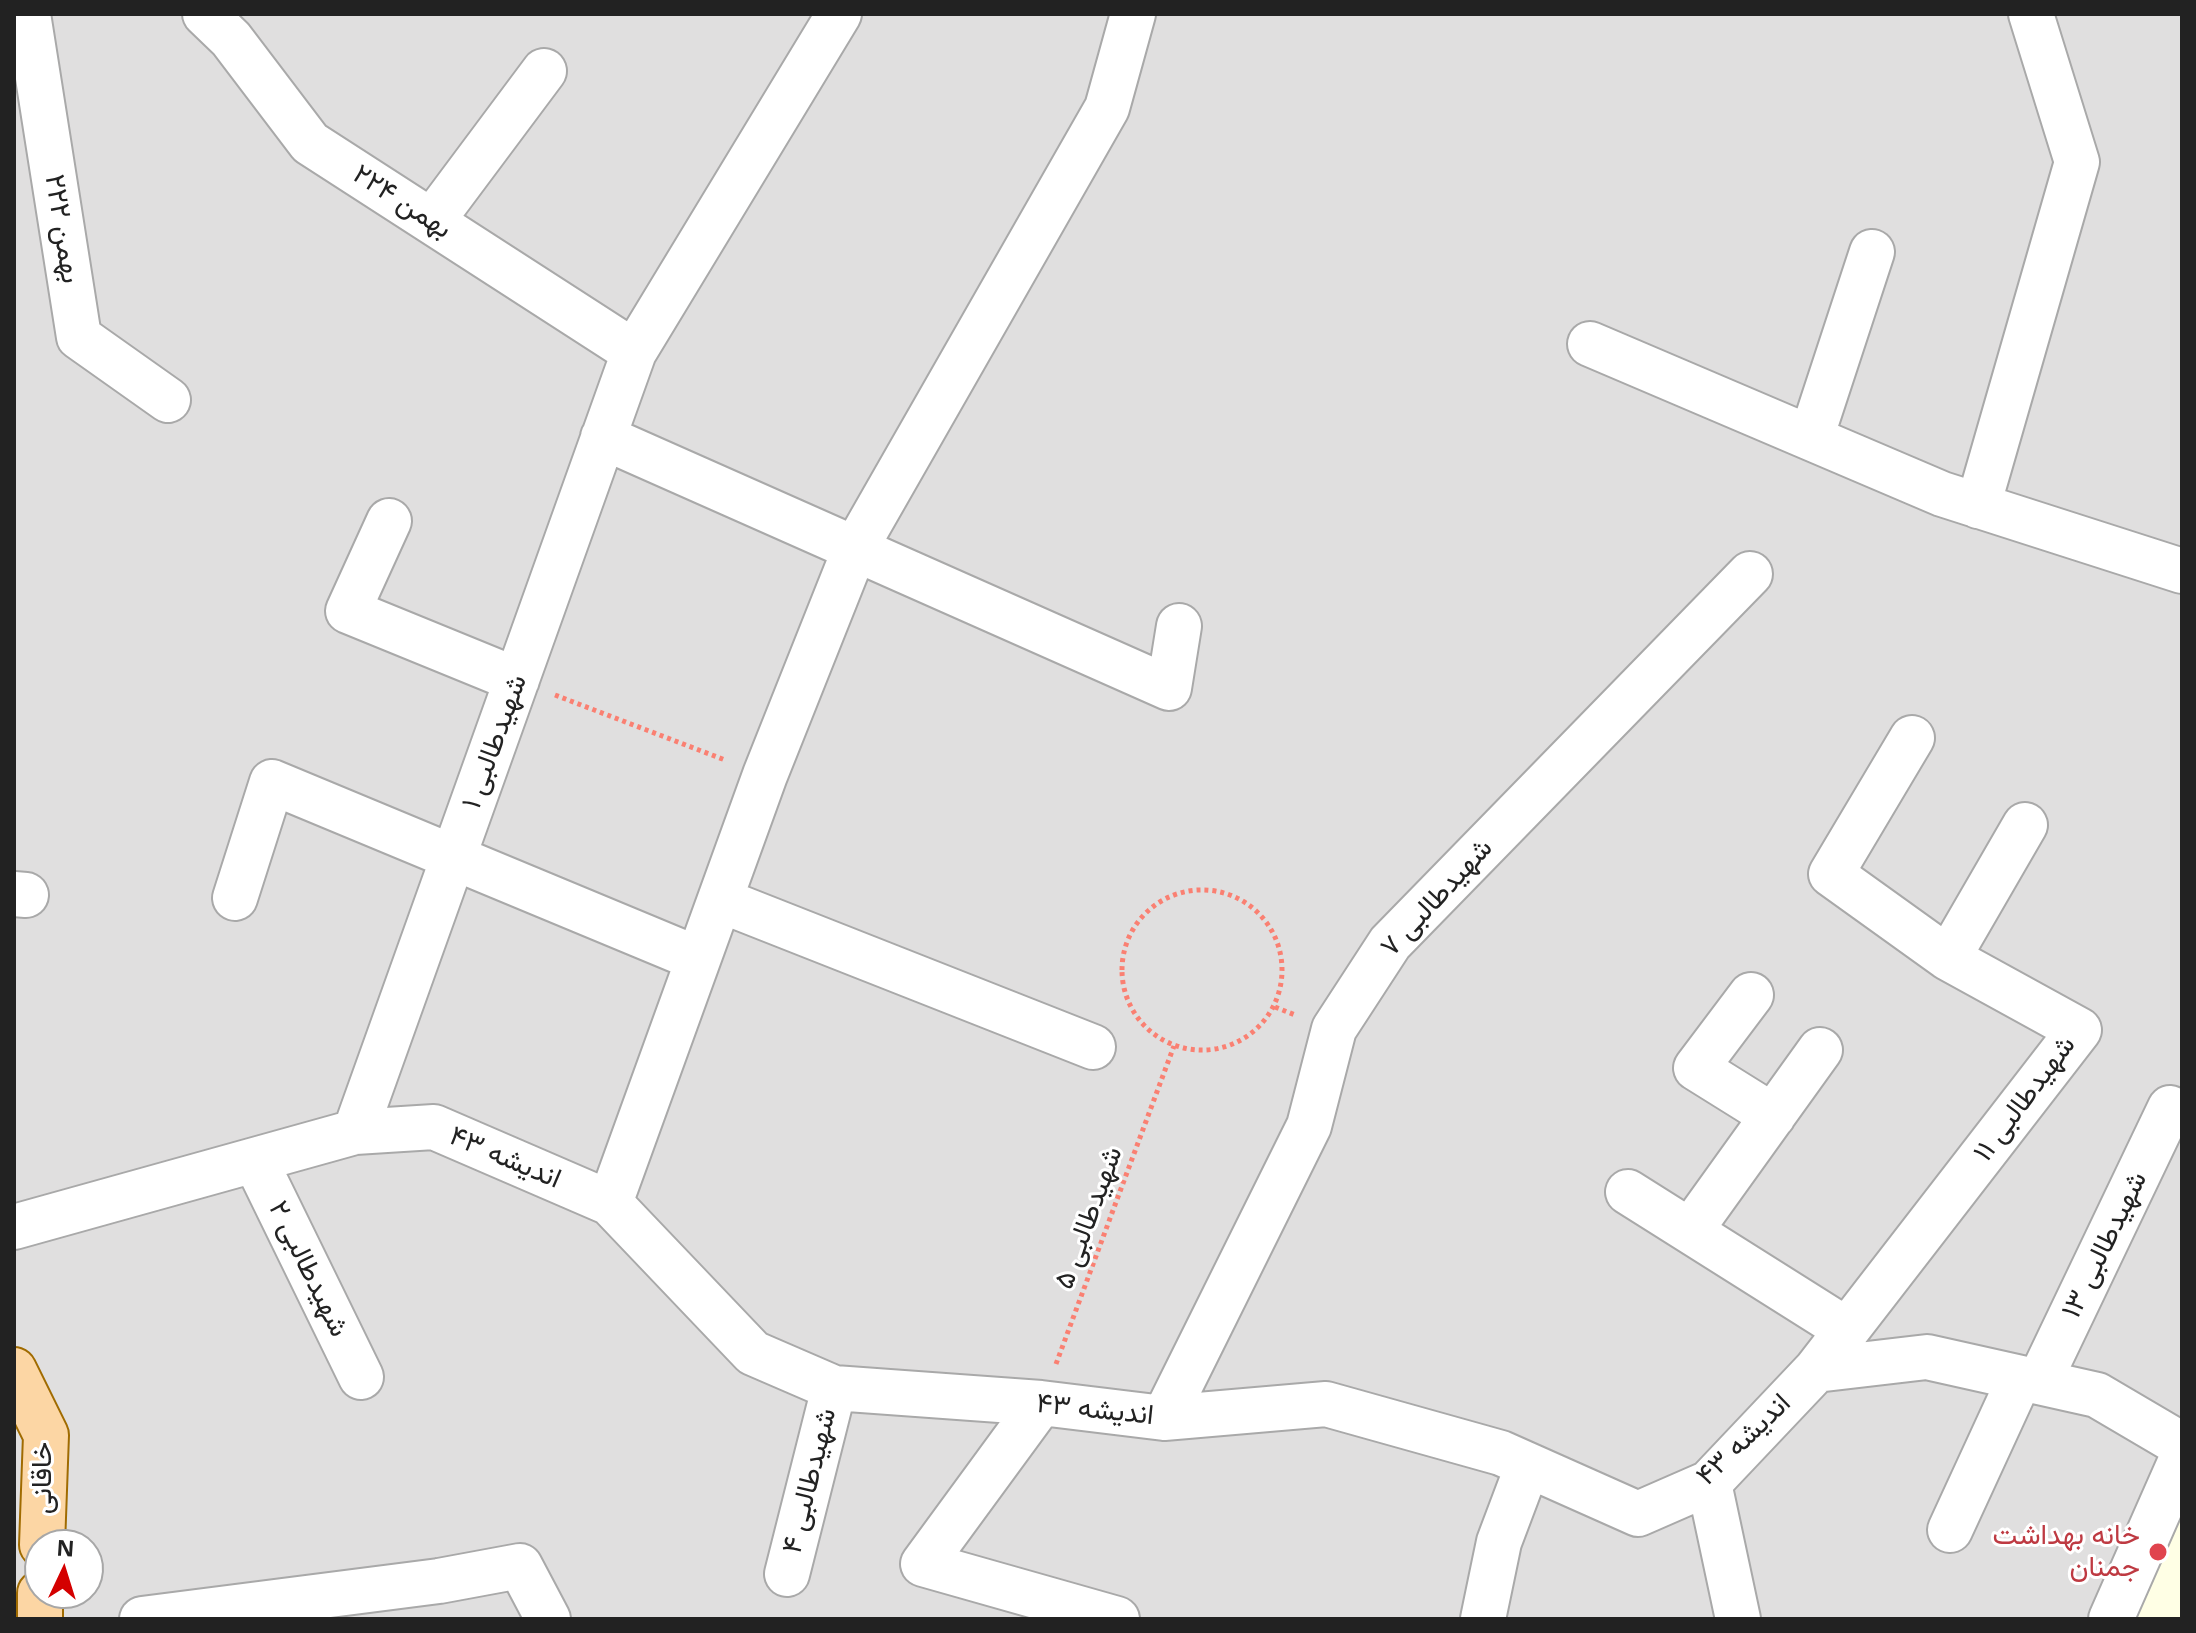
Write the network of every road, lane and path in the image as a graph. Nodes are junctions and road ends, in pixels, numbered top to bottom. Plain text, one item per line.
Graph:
1 (28, 14) edge
2 (839, 14) edge
3 (1133, 14) edge
4 (2031, 14) edge
5 (231, 22) edge
6 (544, 71) dead end
7 (432, 221) junction
8 (1872, 252) dead end
9 (1590, 344) dead end
10 (634, 352) junction
11 (168, 400) dead end
12 (603, 437) junction
13 (1811, 438) junction
14 (1978, 506) junction
15 (389, 521) dead end
16 (855, 549) junction
17 (2182, 571) edge
18 (1750, 574) dead end
19 (1179, 626) dead end
20 (517, 680) junction
21 (1912, 738) dead end
22 (765, 775) junction
23 (2025, 825) dead end
24 (454, 856) junction
25 (235, 898) dead end
26 (720, 900) junction
27 (1948, 958) junction
28 (698, 959) junction
29 (1751, 995) dead end
30 (1174, 1046) junction
31 (1093, 1047) dead end
32 (1820, 1050) dead end
33 (2170, 1108) dead end
34 (1773, 1116) junction
35 (355, 1132) junction
36 (255, 1160) junction
37 (1628, 1192) dead end
38 (610, 1203) junction
39 (14, 1227) edge
40 (1690, 1231) junction
41 (1847, 1330) junction
42 (14, 1370) edge
43 (1816, 1370) junction
44 (361, 1377) dead end
45 (2030, 1380) junction
46 (834, 1388) junction
47 (1041, 1403) junction
48 (1164, 1418) junction
49 (2182, 1445) edge
50 (2182, 1458) edge
51 (1528, 1465) junction
52 (1709, 1483) junction
53 (43, 1529) edge
54 (1950, 1530) dead end
55 (787, 1574) dead end
56 (142, 1619) edge
57 (548, 1619) edge
58 (1117, 1619) edge
59 (1483, 1619) edge
60 (1738, 1619) edge
61 (2111, 1619) edge

1 - 11 street, ۲۲بهمن ۲
2 - 10 street, شهیدطالبی ۱
3 - 16 street
4 - 14 street
5 - 7 street, ۲۲بهمن ۴
6 - 7 street
7 - 10 street, ۲۲بهمن ۴
8 - 13 street
9 - 13 street
10 - 12 street, شهیدطالبی ۱
12 - 16 street
12 - 20 street, شهیدطالبی ۱
13 - 14 street
14 - 17 street
15 - 20 street
16 - 19 street
16 - 22 street
18 - 48 street, شهیدطالبی ۷
20 - 22 path
20 - 24 street, شهیدطالبی ۱
21 - 27 street
22 - 26 street
23 - 27 street
24 - 25 street
24 - 28 street
24 - 35 street, شهیدطالبی ۱
26 - 28 street
26 - 31 street
27 - 41 street, شهیدطالبی ۱۱
28 - 38 street
29 - 34 street
30 - 30 path
30 - 47 path, شهیدطالبی ۵
32 - 34 street
33 - 45 street, شهیدطالبی ۱۳
34 - 40 street
35 - 36 street, اندیشه ۴۳
35 - 38 street, اندیشه ۴۳
36 - 39 street, اندیشه ۴۳
36 - 44 street, شهیدطالبی ۲
37 - 40 street
38 - 46 street, اندیشه ۴۳
40 - 41 street
41 - 43 street, شهیدطالبی ۱۱
42 - 53 main road, خاقانی
43 - 45 street, اندیشه ۴۳
43 - 52 street, اندیشه ۴۳
45 - 49 street, اندیشه ۴۳
45 - 54 street, شهیدطالبی ۱۳
46 - 47 street, اندیشه ۴۳
46 - 55 street, شهیدطالبی ۴
47 - 48 street, اندیشه ۴۳
47 - 58 street
48 - 51 street, اندیشه ۴۳
50 - 61 street
51 - 52 street, اندیشه ۴۳
51 - 59 street
52 - 60 street
56 - 57 street

